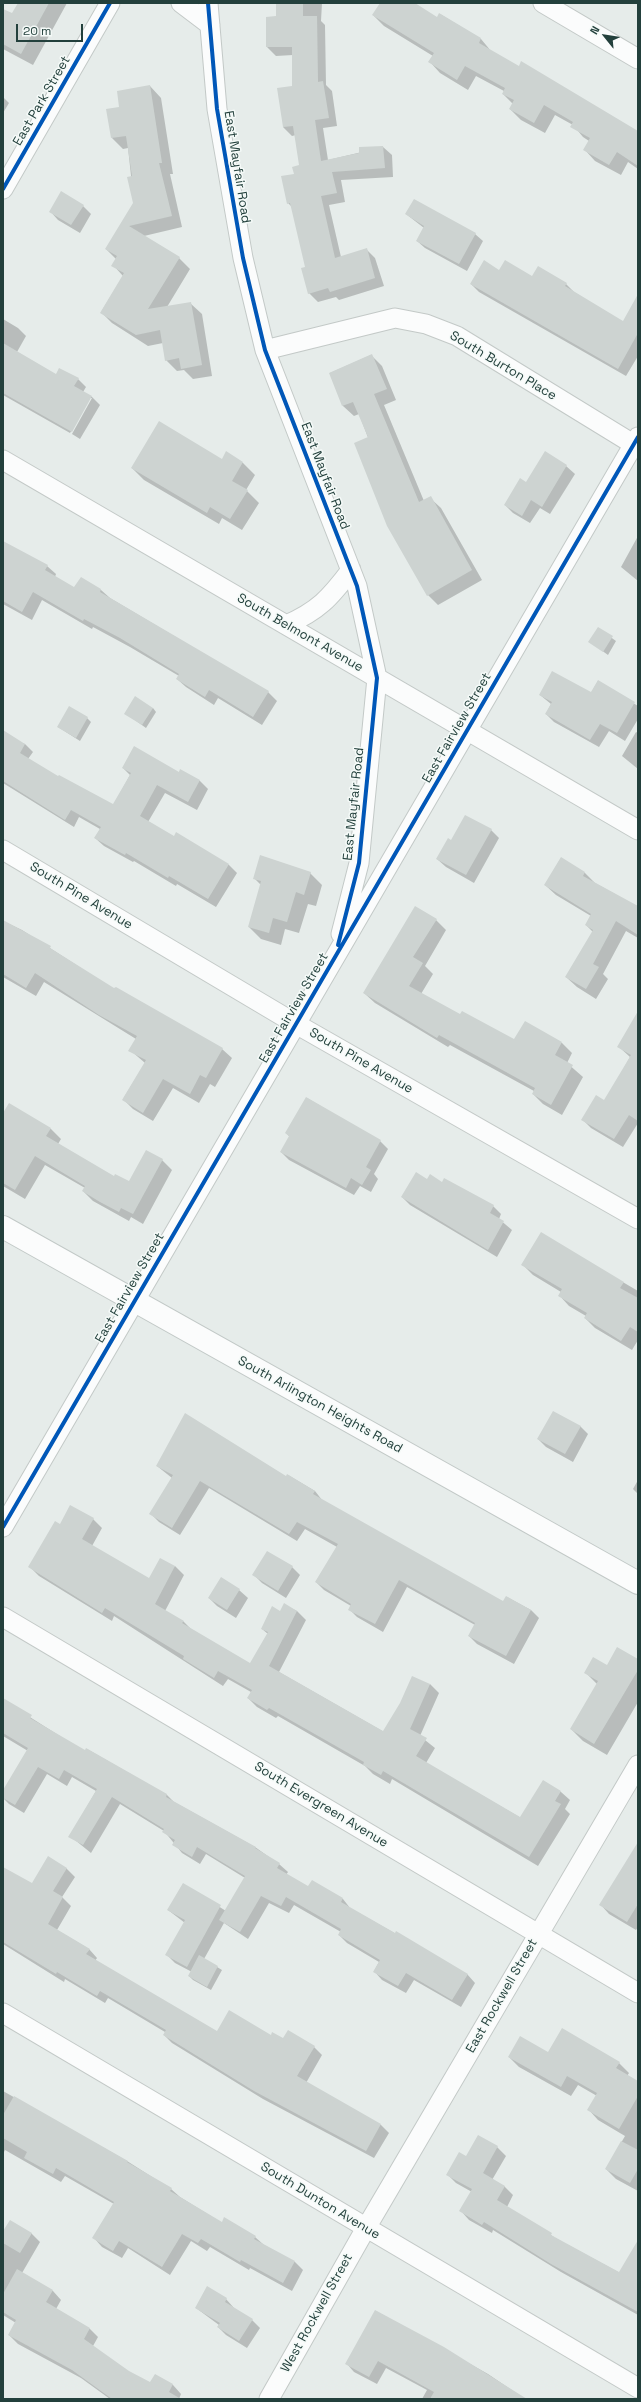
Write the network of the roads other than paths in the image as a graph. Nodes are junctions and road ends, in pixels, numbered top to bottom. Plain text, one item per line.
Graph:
1 (110, 3) edge
2 (181, 3) edge
3 (208, 3) edge
4 (543, 3) edge
5 (210, 25) junction
6 (638, 58) edge
7 (3, 189) edge
8 (265, 350) junction
9 (637, 443) edge
10 (3, 460) edge
11 (351, 570) junction
12 (286, 624) junction
13 (377, 678) junction
14 (467, 730) junction
15 (638, 830) edge
16 (3, 850) edge
17 (335, 956) junction
18 (296, 1024) junction
19 (638, 1219) edge
20 (3, 1227) edge
21 (134, 1301) junction
22 (3, 1526) edge
23 (638, 1583) edge
24 (3, 1617) edge
25 (638, 1765) edge
26 (539, 1934) junction
27 (638, 1993) edge
28 (3, 2013) edge
29 (366, 2228) junction
30 (638, 2388) edge
31 (269, 2399) edge

1 - 7 street, East Park Street
2 - 5 street
3 - 5 street, East Mayfair Road
4 - 6 street
5 - 8 street, East Mayfair Road
8 - 9 street, South Burton Place
8 - 11 street, East Mayfair Road
9 - 14 street, East Fairview Street
10 - 12 street, South Belmont Avenue
11 - 12 street
11 - 13 street, East Mayfair Road
12 - 13 street, South Belmont Avenue
13 - 14 street, South Belmont Avenue
13 - 17 street, East Mayfair Road
14 - 15 street, South Belmont Avenue
14 - 17 street, East Fairview Street
16 - 18 street, South Pine Avenue
17 - 18 street, East Fairview Street
18 - 19 street, South Pine Avenue
18 - 21 street, East Fairview Street
20 - 21 main road, South Arlington Heights Road
21 - 22 street, East Fairview Street
21 - 23 main road, South Arlington Heights Road
24 - 26 street, South Evergreen Avenue
25 - 26 street, East Rockwell Street
26 - 27 street, South Evergreen Avenue
26 - 29 street, East Rockwell Street
28 - 29 street, South Dunton Avenue
29 - 30 street, South Dunton Avenue
29 - 31 street, West Rockwell Street

